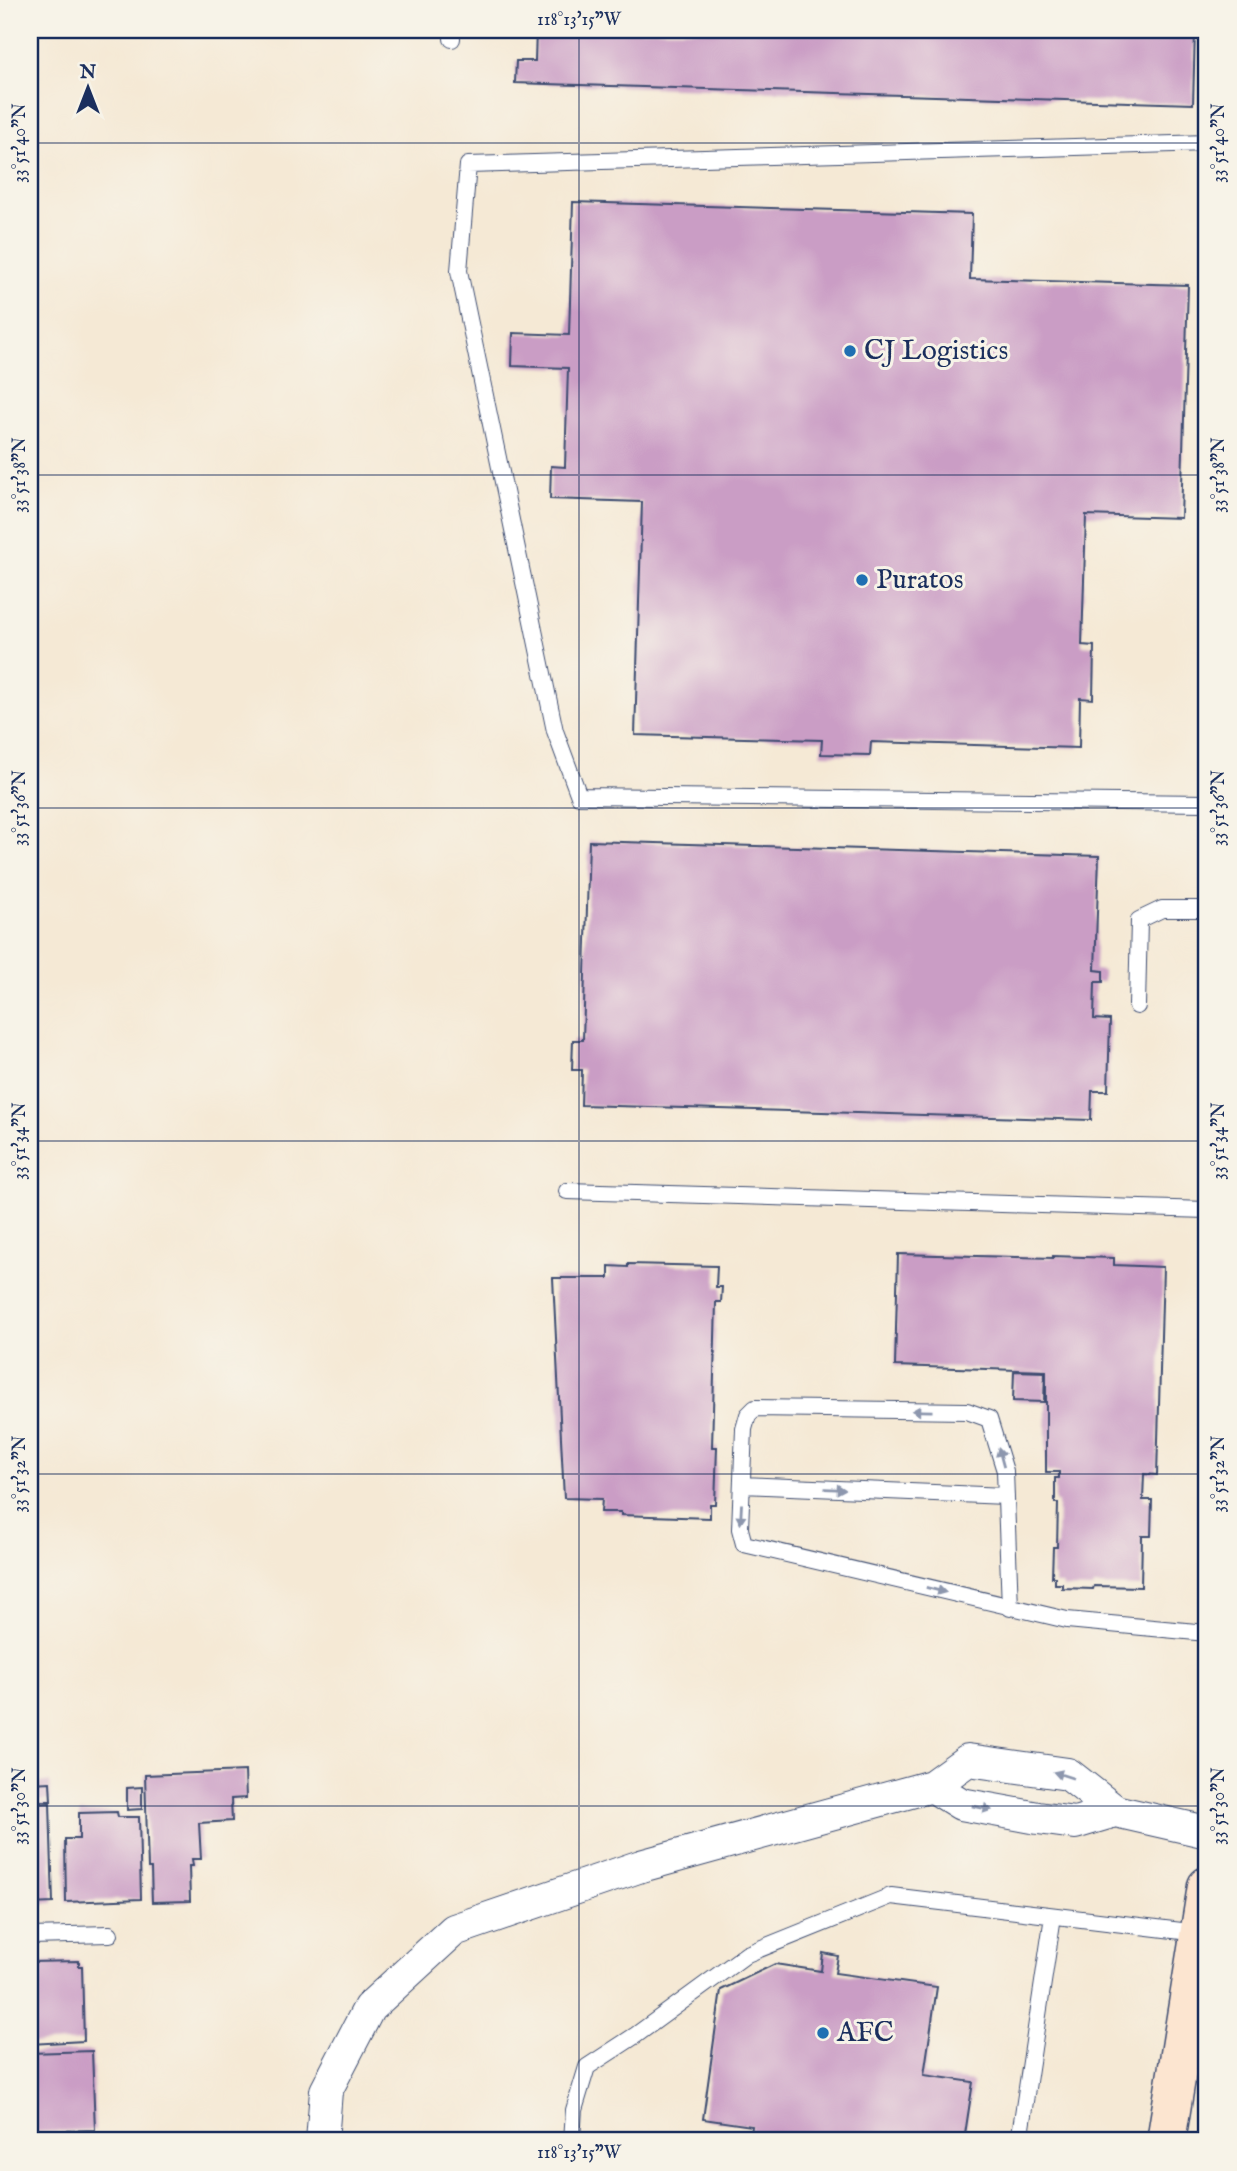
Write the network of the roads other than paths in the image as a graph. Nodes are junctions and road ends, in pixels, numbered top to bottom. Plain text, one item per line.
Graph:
1 (1207, 143) edge
2 (1207, 803) edge
3 (1207, 909) edge
4 (1138, 1006) dead end
5 (567, 1191) dead end
6 (1207, 1210) edge
7 (742, 1485) junction
8 (1006, 1496) junction
9 (1010, 1608) junction
10 (1207, 1633) edge
11 (932, 1786) junction
12 (1115, 1811) junction
13 (1207, 1832) edge
14 (1207, 1886) edge
15 (1053, 1916) junction
16 (1198, 1933) junction
17 (110, 1934) dead end
18 (30, 1936) edge
19 (322, 2141) edge
20 (572, 2141) edge
21 (1019, 2141) edge
22 (1166, 2141) edge

1 - 2 lane
3 - 4 lane
5 - 6 lane
7 -> 8 lane
8 -> 7 lane
7 -> 9 lane
8 - 9 lane
9 - 10 lane
11 -> 12 street
12 -> 11 street
11 - 19 street
12 - 13 street
14 - 16 street
15 - 16 lane
15 - 20 lane
15 - 21 lane
16 - 22 street
17 - 18 lane

